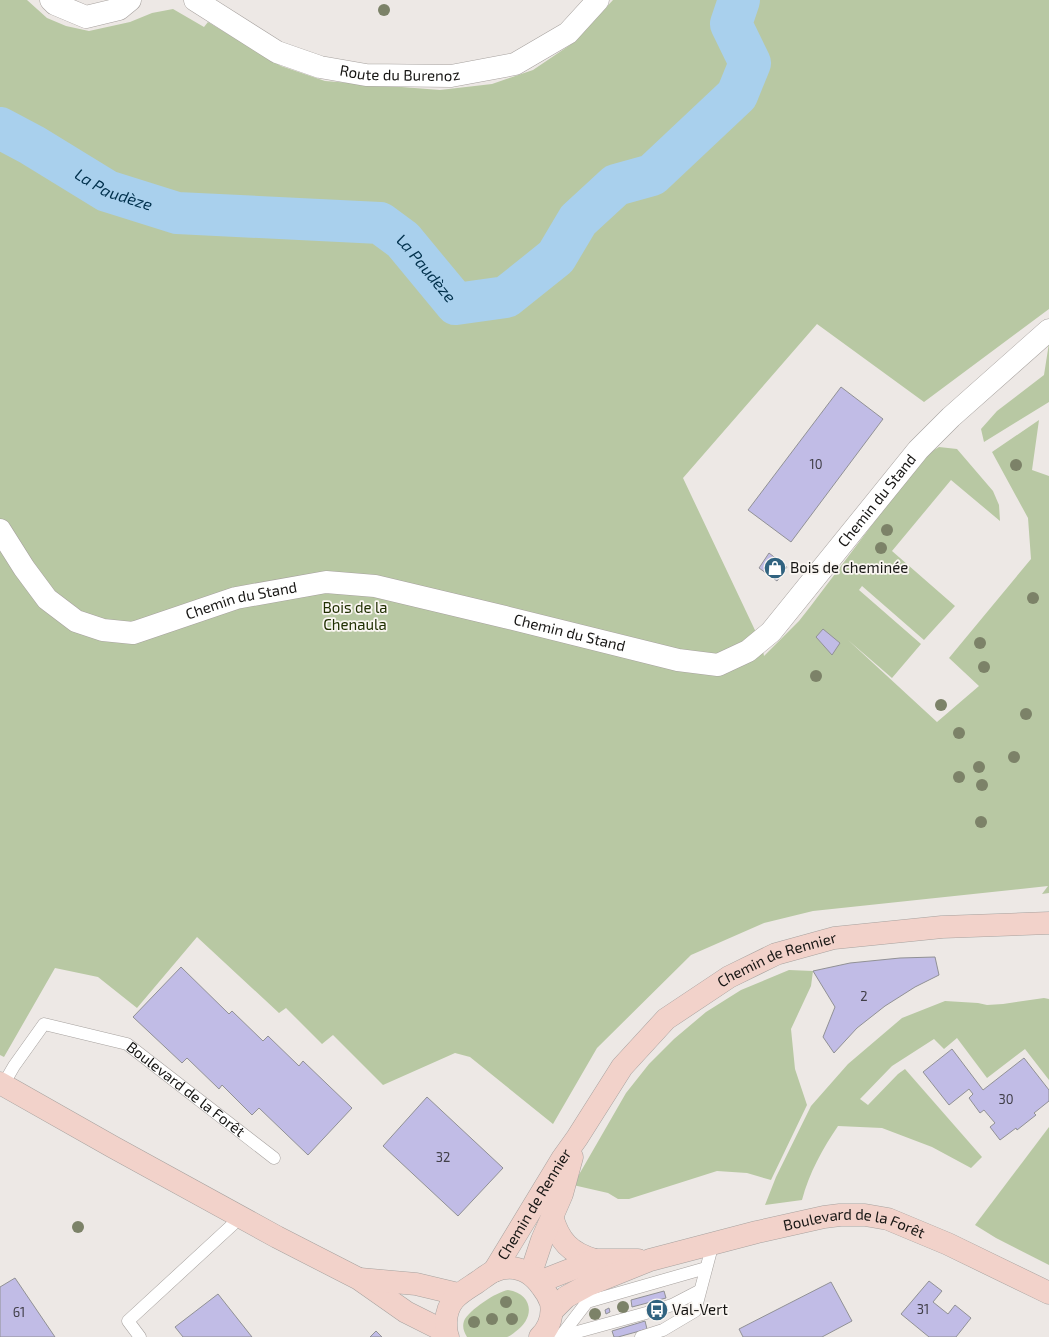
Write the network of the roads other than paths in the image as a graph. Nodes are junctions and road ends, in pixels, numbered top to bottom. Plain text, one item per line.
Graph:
1 (51, 0) edge
2 (130, 0) edge
3 (195, 0) edge
4 (598, 0) edge
5 (1049, 330) edge
6 (0, 530) edge
7 (1045, 923) edge
8 (2, 1084) edge
9 (577, 1138) junction
10 (274, 1158) dead end
11 (242, 1216) junction
12 (552, 1216) junction
13 (713, 1243) junction
14 (595, 1260) junction
15 (650, 1260) junction
16 (706, 1268) junction
17 (494, 1271) junction
18 (535, 1278) junction
19 (359, 1279) junction
20 (699, 1291) junction
21 (1049, 1293) edge
22 (458, 1294) junction
23 (552, 1311) junction
24 (447, 1335) edge
25 (140, 1337) edge
26 (553, 1337) edge
27 (641, 1337) edge

1 - 2 street
3 - 4 street, Route du Burenoz
5 - 6 street, Chemin du Stand
7 - 9 street, Chemin de Rennier
8 - 10 lane, Boulevard de la Forêt
8 - 11 street, Boulevard de la Forêt
9 - 12 street, Chemin de Rennier
9 - 17 street, Chemin de Rennier
11 - 19 street, Boulevard de la Forêt
11 - 25 lane
12 - 14 street
12 - 18 street, Chemin de Rennier
13 - 15 street, Boulevard de la Forêt
13 - 16 lane
13 - 21 street, Boulevard de la Forêt
14 - 15 street, Boulevard de la Forêt
14 - 18 street, Boulevard de la Forêt
15 - 23 street, Boulevard de la Forêt
16 - 20 lane
16 - 26 lane
17 - 18 street
17 - 22 street
18 - 23 street
19 - 22 street, Boulevard de la Forêt
19 - 24 street, Boulevard de la Forêt
20 - 26 lane
20 - 27 lane
22 - 24 street
23 - 26 street

